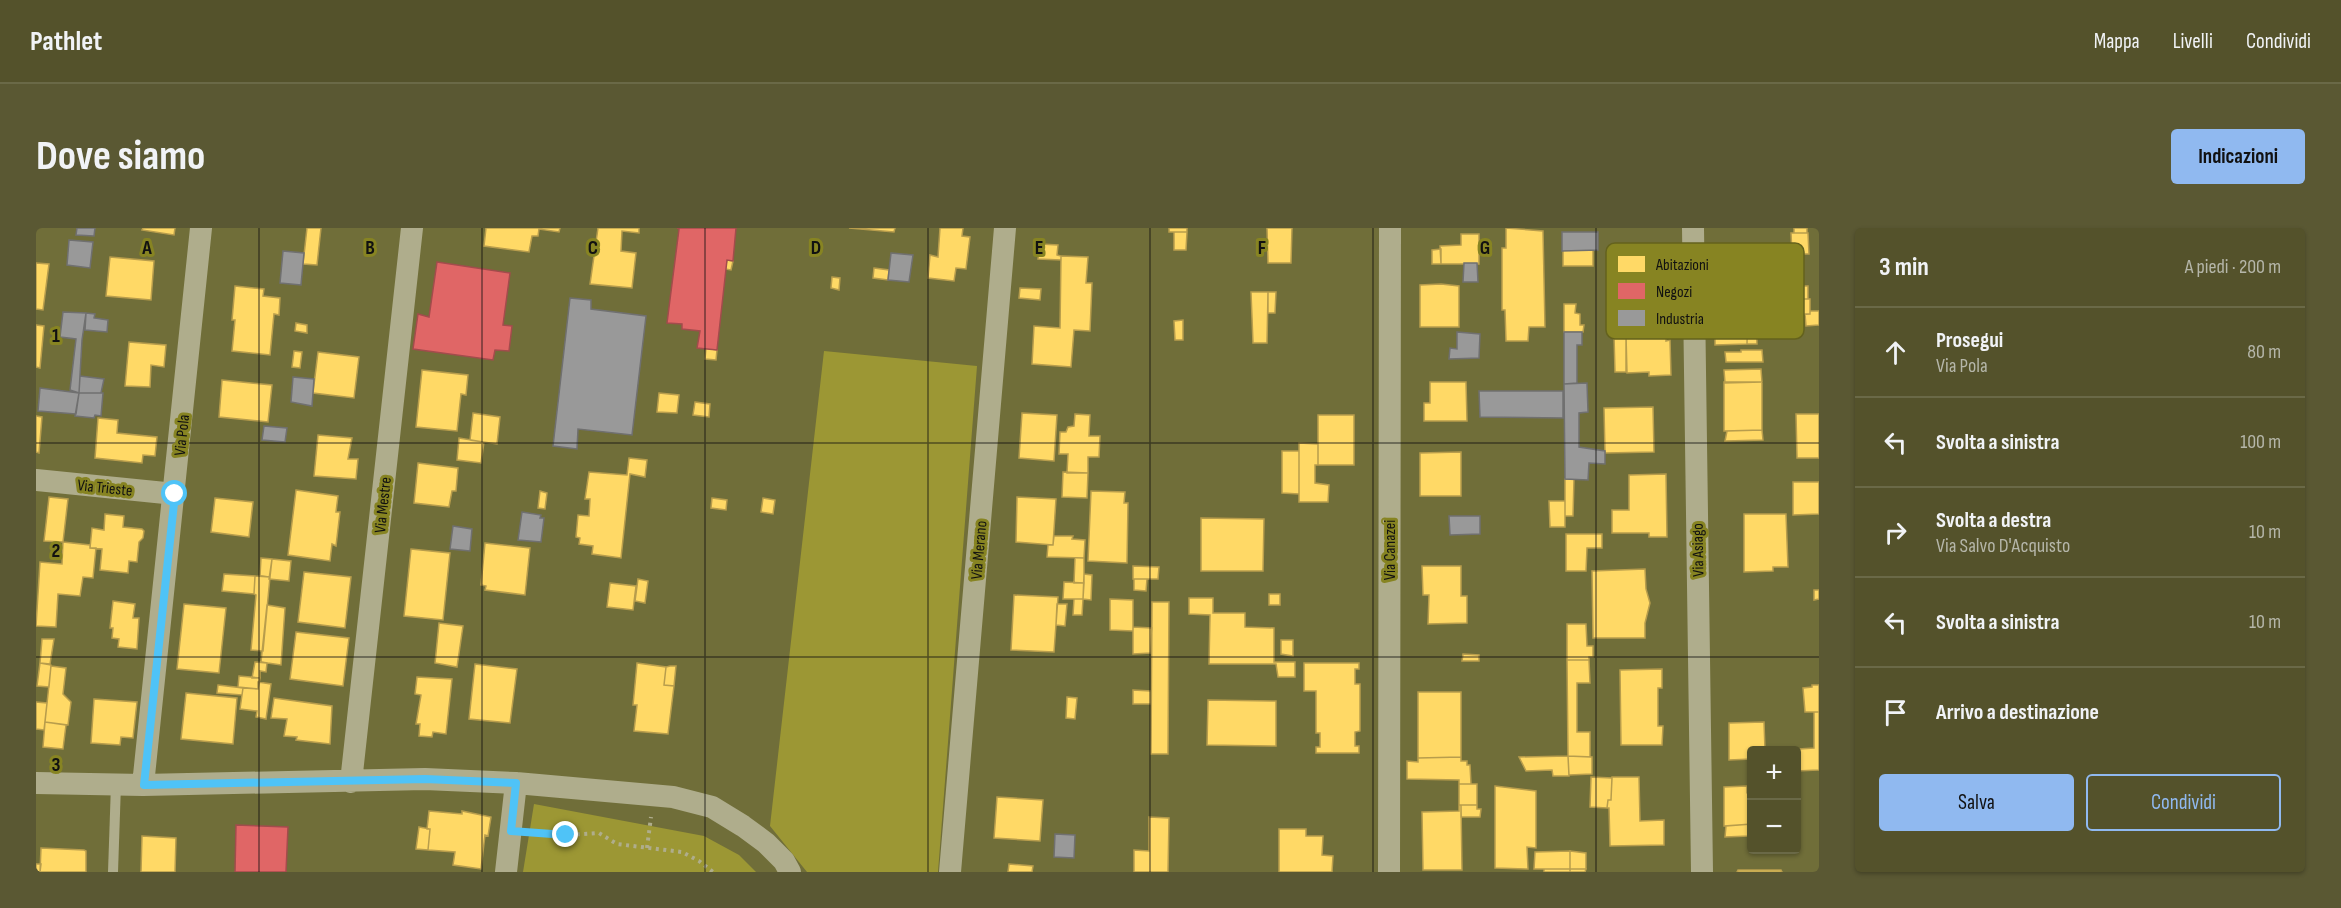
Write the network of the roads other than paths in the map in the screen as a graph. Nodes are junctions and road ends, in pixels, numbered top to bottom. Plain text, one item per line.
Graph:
1 (201, 228) edge
2 (412, 228) edge
3 (1005, 228) edge
4 (1390, 228) edge
5 (1693, 228) edge
6 (1693, 243) edge
7 (1695, 339) edge
8 (36, 480) edge
9 (175, 494) junction
10 (351, 782) junction
11 (36, 783) edge
12 (516, 783) junction
13 (116, 784) junction
14 (144, 785) junction
15 (113, 872) edge
16 (506, 872) edge
17 (790, 872) edge
18 (950, 872) edge
19 (1389, 872) edge
20 (1702, 872) edge

1 - 9 street, Via Pola
2 - 10 street, Via Mestre
3 - 18 street, Via Merano
4 - 19 street, Via Canazei
5 - 6 street, Via Asiago
7 - 20 street, Via Asiago
8 - 9 street, Via Trieste
9 - 14 street, Via Pola
10 - 12 street
10 - 14 street
11 - 13 street
12 - 16 street
12 - 17 street
13 - 14 street
13 - 15 lane

